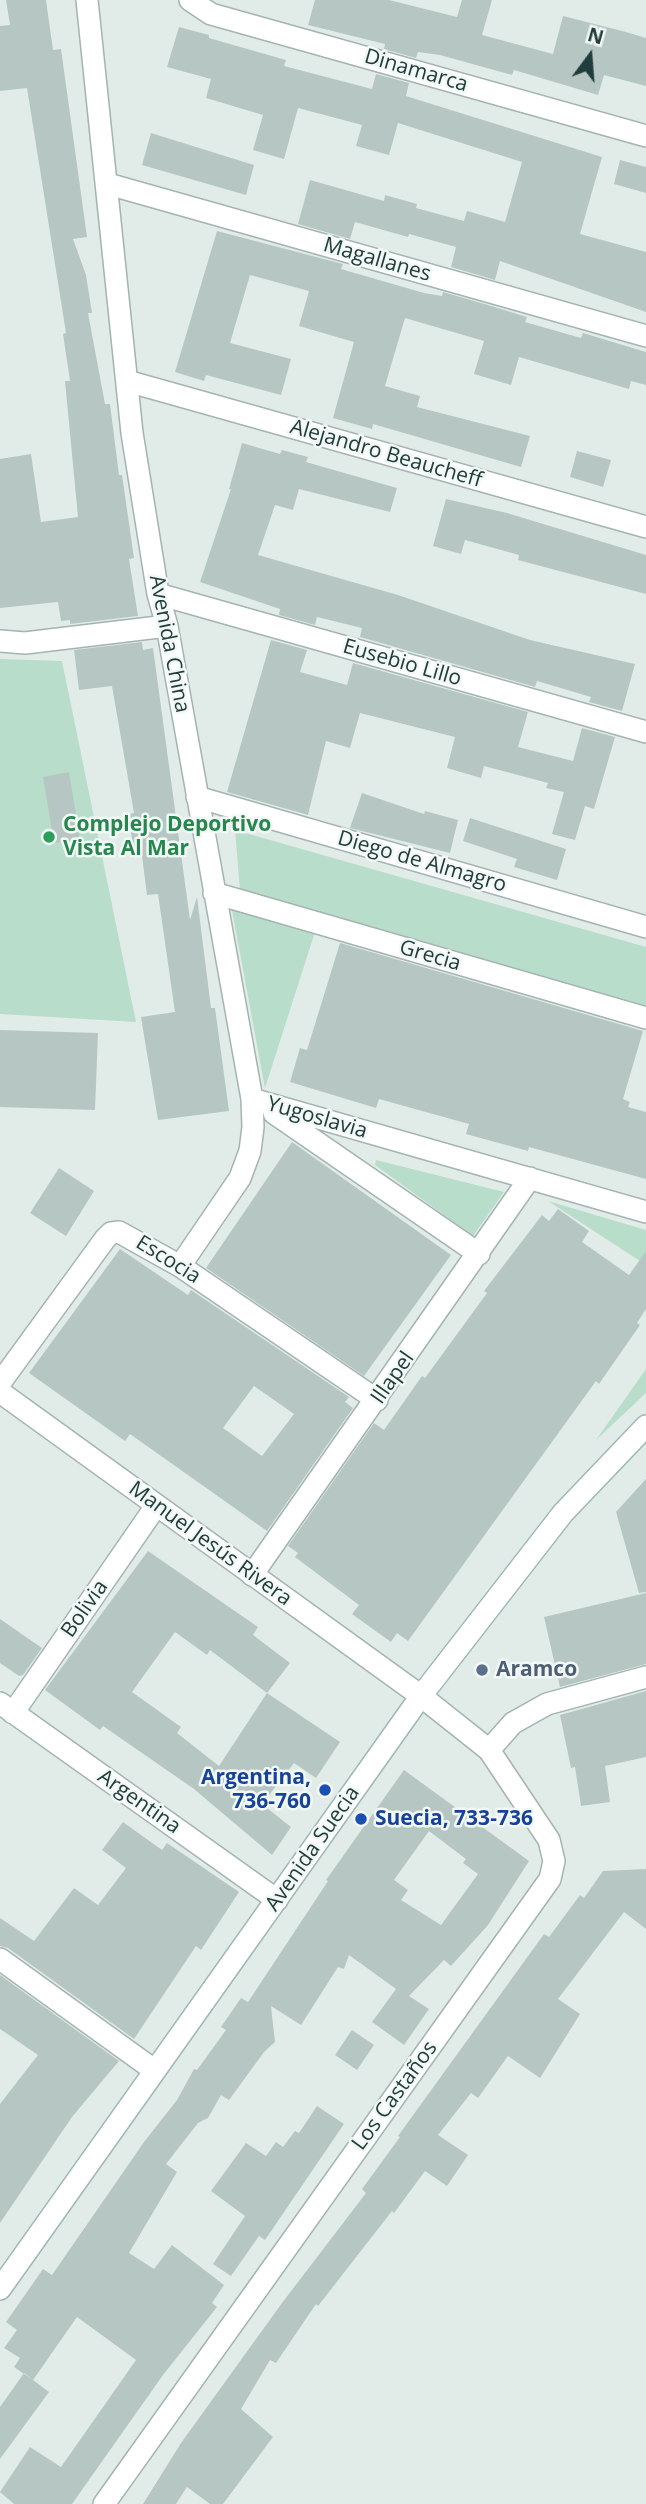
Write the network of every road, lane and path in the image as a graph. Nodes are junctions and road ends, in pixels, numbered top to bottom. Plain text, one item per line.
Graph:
1 (87, 0) edge
2 (190, 0) edge
3 (646, 136) edge
4 (108, 184) junction
5 (646, 335) edge
6 (127, 381) junction
7 (646, 527) edge
8 (158, 594) junction
9 (167, 626) junction
10 (0, 641) edge
11 (646, 732) edge
12 (197, 797) junction
13 (214, 893) junction
14 (646, 927) edge
15 (646, 1018) edge
16 (252, 1099) junction
17 (530, 1178) junction
18 (646, 1212) edge
19 (479, 1254) junction
20 (180, 1266) junction
21 (0, 1383) edge
22 (0, 1392) edge
23 (377, 1400) junction
24 (646, 1426) edge
25 (156, 1506) junction
26 (252, 1575) junction
27 (646, 1677) edge
28 (421, 1696) junction
29 (7, 1708) edge
30 (489, 1750) junction
31 (277, 1900) junction
32 (0, 1959) edge
33 (154, 2070) junction
34 (0, 2289) edge
35 (104, 2504) edge

1 - 4 street, Avenida China
2 - 3 street, Dinamarca
4 - 5 street, Magallanes
4 - 6 street, Avenida China
6 - 7 street, Alejandro Beaucheff
6 - 8 street, Avenida China
8 - 9 street, Avenida China
8 - 11 street, Eusebio Lillo
9 - 10 street
9 - 12 street, Avenida China
12 - 13 street, Avenida China
12 - 14 street, Diego de Almagro
13 - 15 street, Grecia
13 - 16 street, Avenida China
16 - 17 street, Yugoslavia
16 - 19 street, Yugoslavia
16 - 20 street, Avenida China
17 - 18 street, Yugoslavia
17 - 19 street, Illapel
19 - 23 street, Illapel
20 - 21 street, Escocia
20 - 23 street, Escocia
22 - 25 street, Manuel Jesús Rivera
23 - 26 street, Illapel
24 - 28 street, Avenida Suecia
25 - 26 street, Manuel Jesús Rivera
25 - 29 street, Bolivia
26 - 28 street, Manuel Jesús Rivera
27 - 30 street
28 - 30 street, Los Castaños
28 - 31 street, Avenida Suecia
29 - 31 street, Argentina
30 - 35 street, Los Castaños
31 - 33 street, Avenida Suecia
32 - 33 street
33 - 34 street, Avenida Suecia

